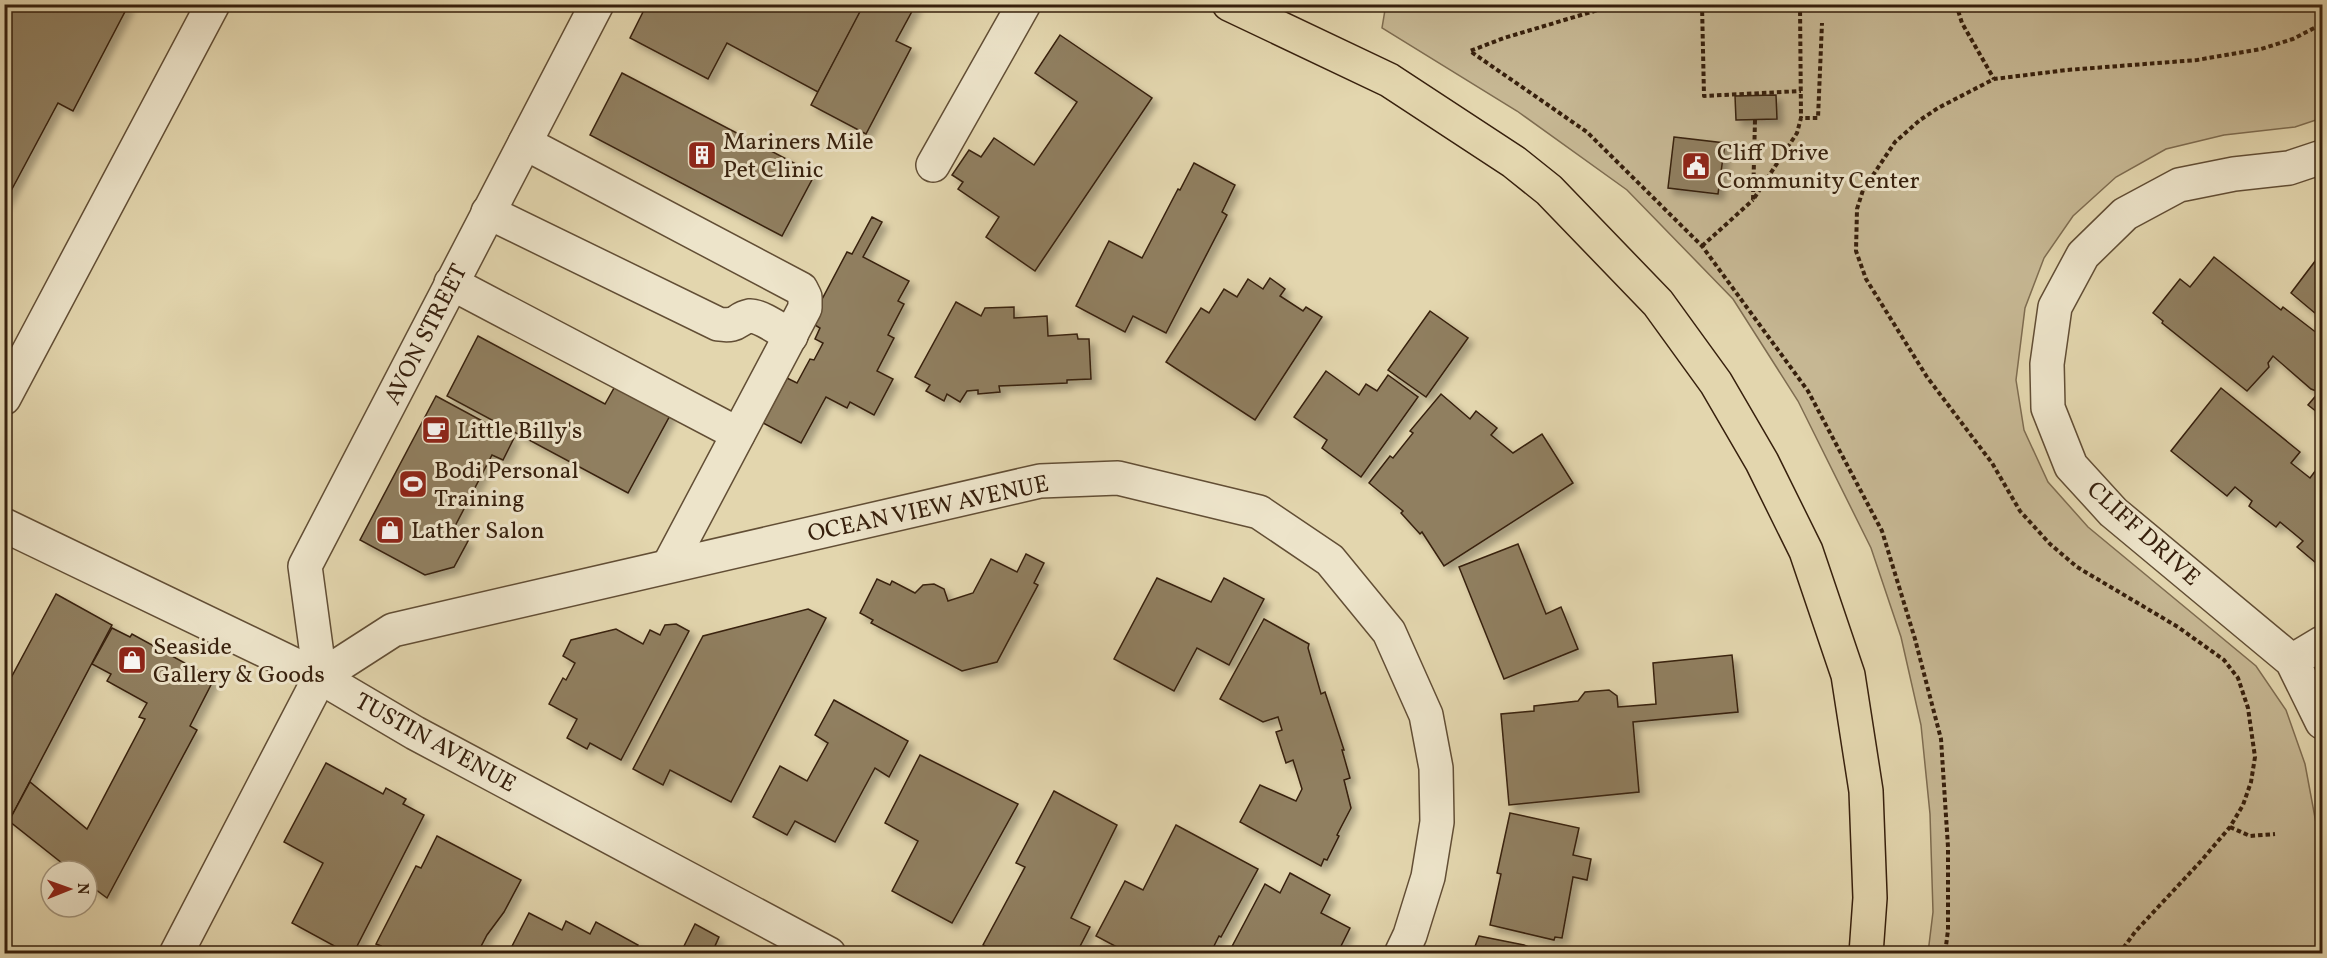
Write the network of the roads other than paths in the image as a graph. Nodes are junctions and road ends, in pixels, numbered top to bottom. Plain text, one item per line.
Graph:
1 (213, 4) edge
2 (597, 4) edge
3 (1024, 4) edge
4 (1229, 4) edge
5 (525, 143) junction
6 (2322, 157) edge
7 (933, 165) dead end
8 (488, 213) junction
9 (451, 283) junction
10 (791, 336) junction
11 (4, 398) edge
12 (738, 434) junction
13 (4, 525) edge
14 (669, 565) junction
15 (2322, 643) edge
16 (2292, 661) junction
17 (320, 677) junction
18 (2322, 722) edge
19 (176, 954) edge
20 (829, 954) edge
21 (1401, 954) edge
22 (1866, 954) edge

1 - 11 street
2 - 5 street, AVON STREET
3 - 7 street
4 - 22 main road
5 - 8 street, AVON STREET
5 - 10 street
6 - 16 street, CLIFF DRIVE
8 - 9 street, AVON STREET
8 - 10 street
9 - 12 street
9 - 17 street, AVON STREET
10 - 12 street
12 - 14 street
13 - 17 street, TUSTIN AVENUE
14 - 17 street, OCEAN VIEW AVENUE
14 - 21 street, OCEAN VIEW AVENUE
15 - 16 street
16 - 18 street, CLIFF DRIVE
17 - 19 street
17 - 20 street, TUSTIN AVENUE

